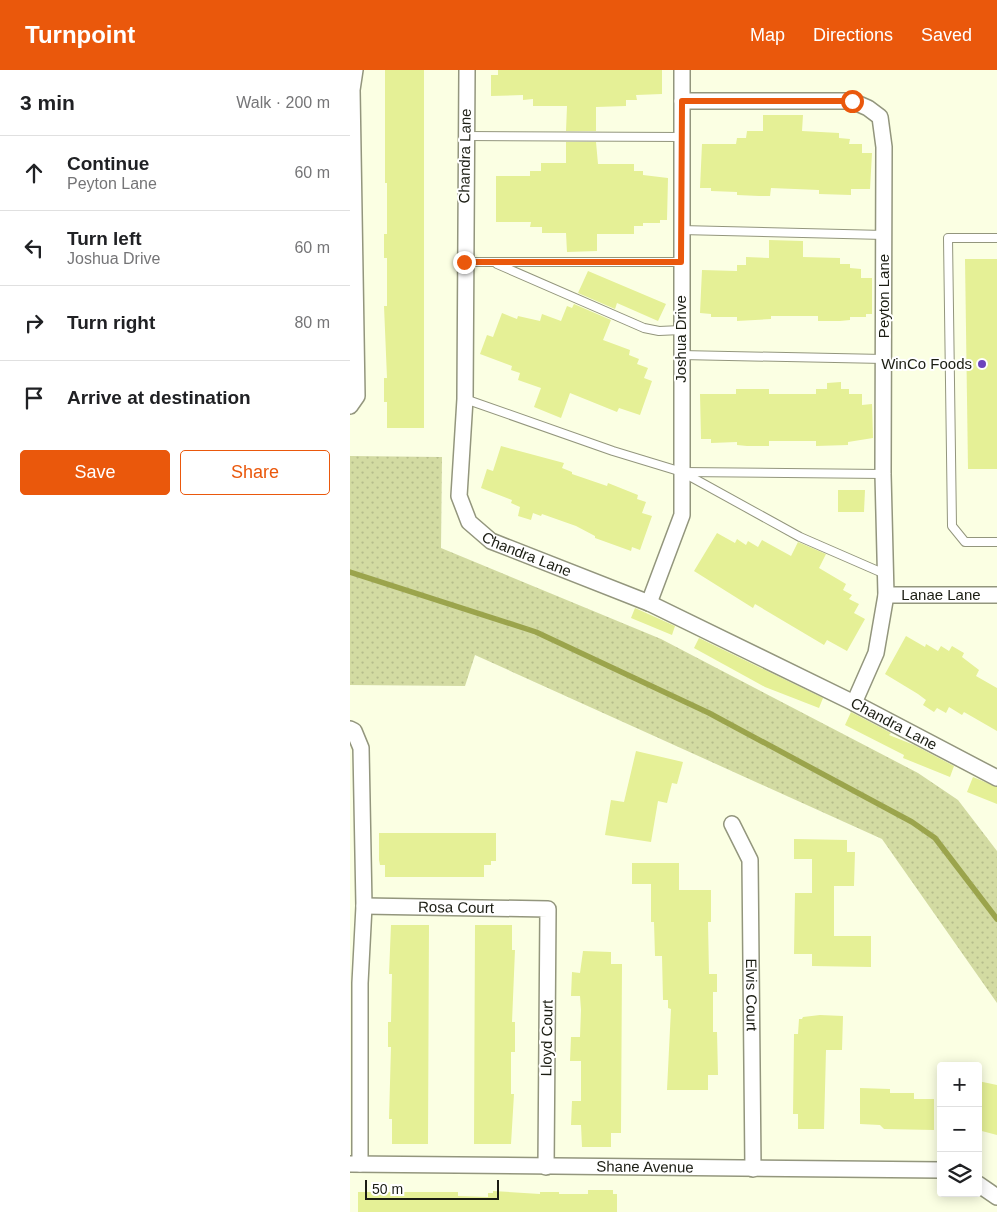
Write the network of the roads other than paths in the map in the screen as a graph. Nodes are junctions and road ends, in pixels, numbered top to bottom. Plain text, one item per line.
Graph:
1 (355, 70) edge
2 (466, 70) edge
3 (682, 70) edge
4 (682, 101) junction
5 (465, 136) junction
6 (682, 137) junction
7 (681, 230) junction
8 (884, 235) junction
9 (997, 238) edge
10 (464, 262) junction
11 (493, 262) junction
12 (681, 262) junction
13 (681, 330) junction
14 (681, 355) junction
15 (884, 359) junction
16 (465, 399) junction
17 (350, 406) edge
18 (682, 472) junction
19 (883, 474) junction
20 (997, 542) edge
21 (885, 574) junction
22 (886, 595) junction
23 (997, 595) edge
24 (650, 602) junction
25 (854, 703) junction
26 (350, 729) edge
27 (997, 778) edge
28 (732, 824) dead end
29 (364, 906) junction
30 (548, 909) joint
31 (355, 1164) edge
32 (546, 1166) junction
33 (753, 1169) junction
34 (937, 1170) edge
35 (982, 1187) edge
36 (997, 1198) edge

1 - 17 street
2 - 5 street, Chandra Lane
3 - 4 street, Joshua Drive
4 - 6 street, Joshua Drive
4 - 8 street, Peyton Lane
5 - 6 lane
5 - 10 street, Chandra Lane
6 - 7 street, Joshua Drive
7 - 8 lane
7 - 12 street, Joshua Drive
8 - 15 street, Peyton Lane
9 - 20 lane
10 - 11 lane
10 - 16 street, Chandra Lane
11 - 12 lane
11 - 13 lane
12 - 13 street, Joshua Drive
13 - 14 street, Joshua Drive
14 - 15 lane
14 - 18 street, Joshua Drive
15 - 19 street, Peyton Lane
16 - 18 lane
16 - 24 street, Chandra Lane
18 - 19 lane
18 - 21 lane
18 - 24 street, Joshua Drive
19 - 21 street, Peyton Lane
21 - 22 street, Peyton Lane
22 - 23 street, Lanae Lane
22 - 25 street, Peyton Lane
24 - 25 street, Chandra Lane
25 - 27 street, Chandra Lane
26 - 29 street
28 - 33 street, Elvis Court
29 - 30 street, Rosa Court
29 - 31 street
30 - 32 street, Lloyd Court
31 - 32 street, Shane Avenue
32 - 33 street, Shane Avenue
33 - 34 street, Shane Avenue
35 - 36 street

